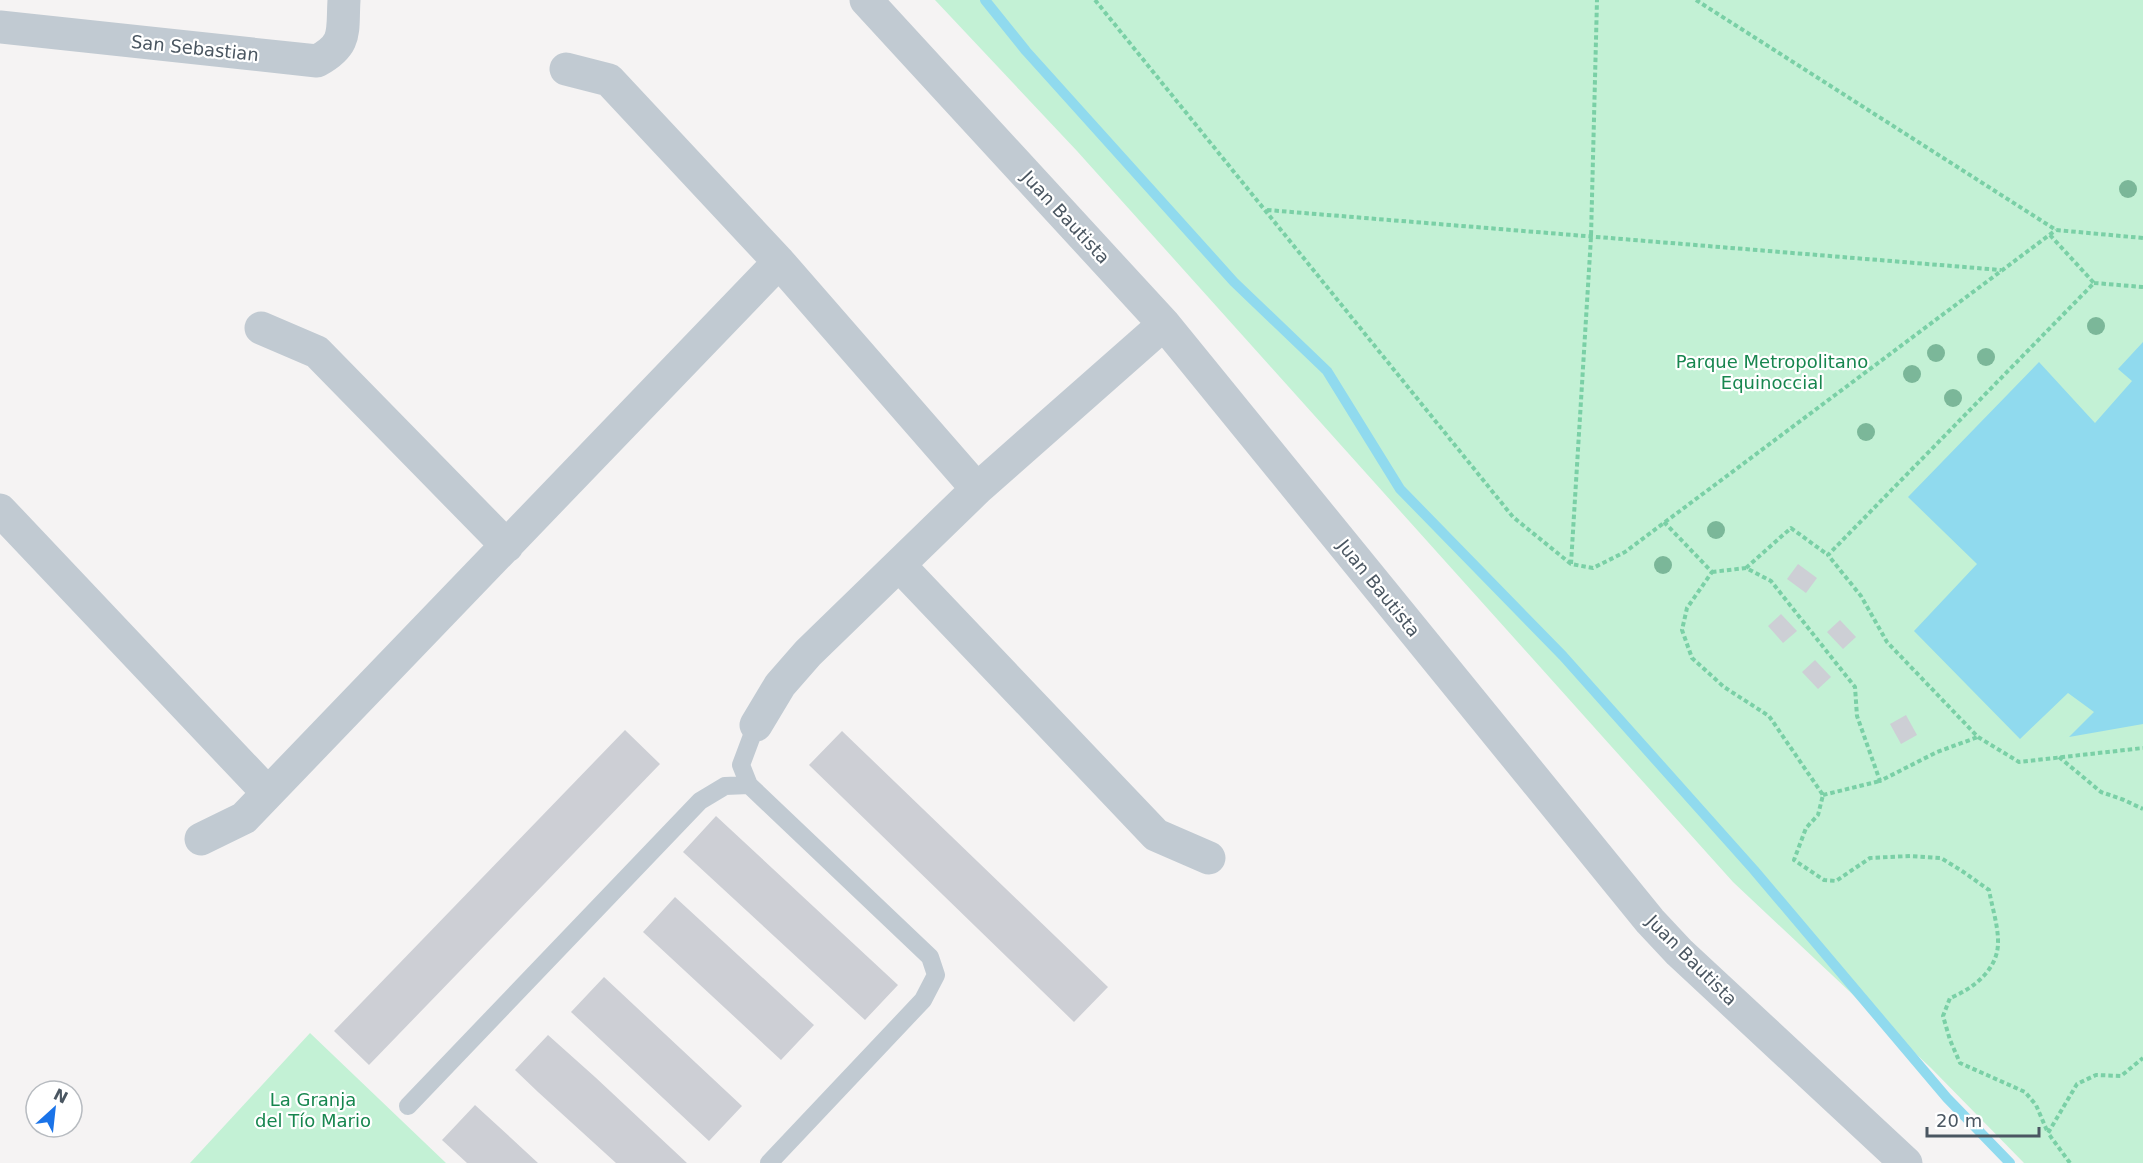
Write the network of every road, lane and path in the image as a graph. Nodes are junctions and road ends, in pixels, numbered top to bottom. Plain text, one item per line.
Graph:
1 (344, 0) edge
2 (866, 0) edge
3 (1095, 0) edge
4 (1597, 0) edge
5 (1696, 0) edge
6 (0, 27) edge
7 (566, 69) dead end
8 (1265, 210) junction
9 (2056, 230) junction
10 (2050, 235) junction
11 (1591, 237) junction
12 (2143, 238) edge
13 (779, 262) junction
14 (2001, 270) junction
15 (2094, 283) junction
16 (2143, 286) edge
17 (1164, 324) junction
18 (261, 328) dead end
19 (977, 489) junction
20 (0, 510) edge
21 (1664, 522) junction
22 (507, 546) junction
23 (1828, 555) junction
24 (1571, 564) junction
25 (899, 565) junction
26 (1746, 568) junction
27 (1712, 573) junction
28 (756, 725) joint
29 (1978, 736) junction
30 (2143, 748) edge
31 (2058, 757) junction
32 (1880, 781) junction
33 (748, 785) junction
34 (267, 792) junction
35 (1823, 795) junction
36 (2143, 809) edge
37 (201, 838) dead end
38 (1209, 858) dead end
39 (2143, 1058) edge
40 (408, 1106) dead end
41 (2048, 1133) junction
42 (769, 1163) edge
43 (1906, 1163) edge
44 (2070, 1163) edge

1 - 6 street, San Sebastian
2 - 17 street, Juan Bautista
3 - 8 path
4 - 11 path
5 - 9 path
7 - 13 street
8 - 11 path
8 - 24 path
9 - 10 path
9 - 12 path
10 - 14 path
10 - 15 path
11 - 14 path
11 - 24 path
13 - 19 street
13 - 22 street
14 - 21 path
15 - 16 path
15 - 23 path
17 - 19 street
17 - 43 street, Juan Bautista
18 - 22 street
19 - 25 street
20 - 34 street
21 - 24 path
21 - 27 path
22 - 34 street
23 - 26 path
23 - 29 path
25 - 28 street
25 - 38 street
26 - 27 path
26 - 32 path
27 - 35 path
28 - 33 lane
29 - 31 path
29 - 32 path
30 - 31 path
31 - 36 path
32 - 35 path
33 - 40 lane
33 - 42 lane
34 - 37 street
35 - 41 path
39 - 41 path
41 - 44 path

